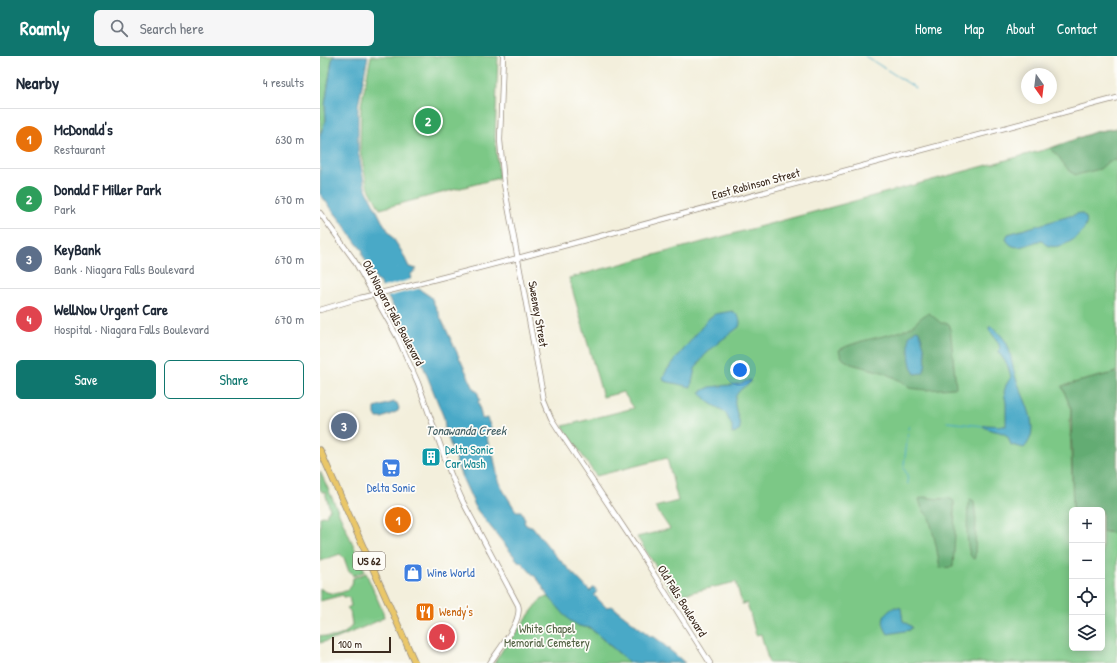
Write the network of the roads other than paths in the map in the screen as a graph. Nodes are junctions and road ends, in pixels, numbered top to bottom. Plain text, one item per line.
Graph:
1 (503, 56) edge
2 (1117, 98) edge
3 (320, 214) edge
4 (518, 258) junction
5 (320, 310) edge
6 (320, 450) edge
7 (638, 549) joint
8 (414, 663) edge
9 (490, 663) edge
10 (710, 663) edge

1 - 4 street, Sweeney Street
2 - 4 street, East Robinson Street
3 - 9 street, Old Niagara Falls Boulevard
4 - 5 street, East Robinson Street, bridge
4 - 7 street, Sweeney Street
6 - 8 main road, US 62
7 - 10 street, Old Falls Boulevard

